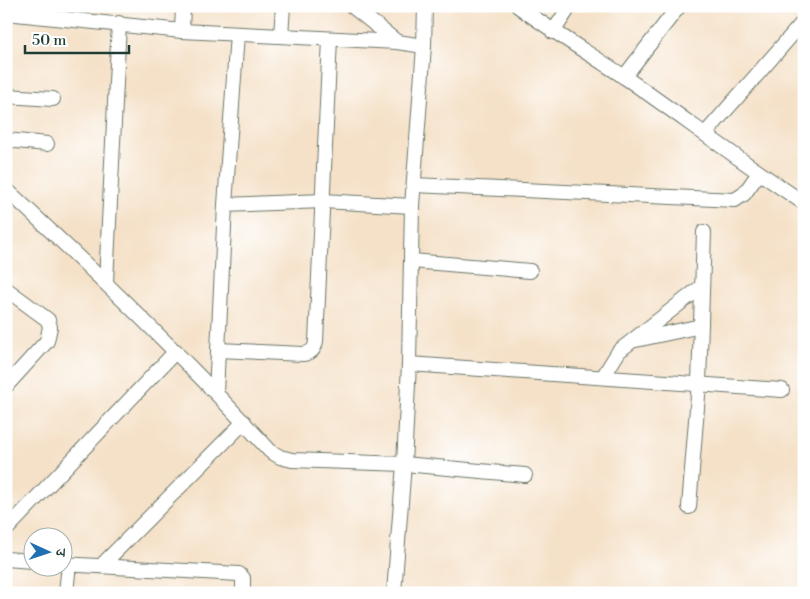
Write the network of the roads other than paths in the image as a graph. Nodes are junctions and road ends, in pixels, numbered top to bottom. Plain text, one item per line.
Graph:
1 (183, 6) edge
2 (283, 6) edge
3 (352, 6) edge
4 (425, 6) edge
5 (518, 6) edge
6 (570, 6) edge
7 (679, 6) edge
8 (6, 13) edge
9 (804, 22) edge
10 (119, 23) junction
11 (182, 31) junction
12 (553, 32) junction
13 (237, 34) junction
14 (281, 36) junction
15 (330, 39) junction
16 (397, 42) junction
17 (424, 46) junction
18 (624, 77) junction
19 (6, 96) edge
20 (54, 99) dead end
21 (705, 134) junction
22 (6, 140) edge
23 (47, 144) dead end
24 (759, 173) junction
25 (414, 185) junction
26 (6, 189) edge
27 (323, 201) junction
28 (804, 203) edge
29 (226, 205) junction
30 (412, 206) junction
31 (704, 232) dead end
32 (412, 260) junction
33 (530, 271) dead end
34 (106, 282) junction
35 (702, 287) junction
36 (6, 289) edge
37 (701, 326) junction
38 (631, 342) junction
39 (218, 350) junction
40 (176, 351) junction
41 (409, 364) junction
42 (603, 377) junction
43 (699, 383) junction
44 (6, 386) edge
45 (782, 390) dead end
46 (216, 393) junction
47 (244, 422) junction
48 (404, 464) junction
49 (526, 475) dead end
50 (689, 507) dead end
51 (6, 530) edge
52 (6, 559) edge
53 (22, 560) edge
54 (72, 564) edge
55 (101, 566) junction
56 (66, 576) edge
57 (66, 593) edge
58 (243, 593) edge
59 (394, 593) edge

1 - 11 street
2 - 14 street
3 - 16 street
4 - 17 street
5 - 12 street
6 - 12 street
7 - 18 street
8 - 10 street
9 - 21 street
10 - 11 street
10 - 34 street
11 - 13 street
12 - 18 street
13 - 14 street
13 - 29 street
14 - 15 street
15 - 16 street
15 - 27 street
16 - 17 street
17 - 25 street
18 - 21 street
19 - 20 street
21 - 24 street
22 - 23 street
24 - 25 street
24 - 28 street
25 - 30 street
26 - 34 street
27 - 29 street
27 - 30 street
27 - 39 street
29 - 39 street
30 - 32 street
31 - 35 street
32 - 33 street
32 - 41 street
34 - 40 street
35 - 37 street
35 - 38 street
36 - 44 street
37 - 38 street
37 - 43 street
38 - 42 street
39 - 46 street
40 - 46 street
40 - 51 street
41 - 42 street
41 - 48 street
42 - 43 street
43 - 45 street
43 - 50 street
46 - 47 street
47 - 48 street
47 - 55 street
48 - 49 street
48 - 59 street
52 - 53 street
54 - 55 street
55 - 58 street
56 - 57 street

